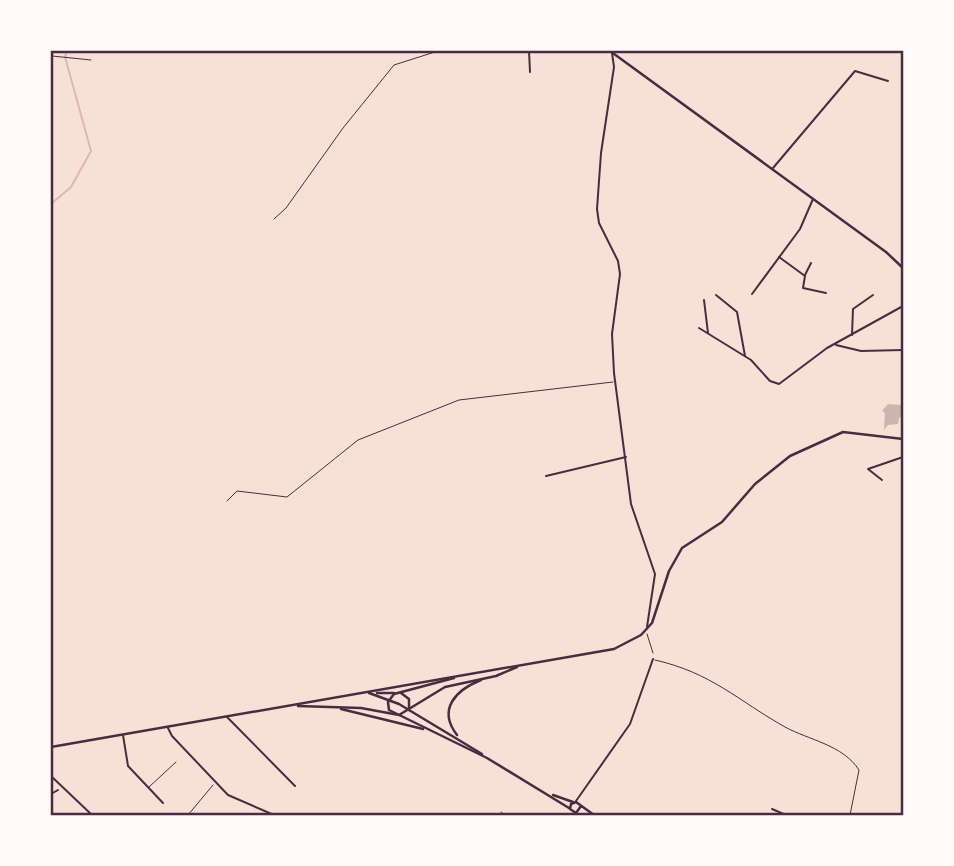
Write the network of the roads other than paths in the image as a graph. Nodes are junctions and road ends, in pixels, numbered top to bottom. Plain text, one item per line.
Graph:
1 (438, 51) edge
2 (529, 51) edge
3 (611, 51) edge
4 (52, 56) edge
5 (90, 60) dead end
6 (530, 72) dead end
7 (888, 81) dead end
8 (772, 169) junction
9 (813, 199) junction
10 (274, 219) dead end
11 (779, 257) junction
12 (811, 263) dead end
13 (903, 268) edge
14 (805, 276) junction
15 (826, 293) dead end
16 (752, 294) dead end
17 (716, 295) dead end
18 (873, 295) dead end
19 (704, 300) dead end
20 (903, 306) edge
21 (699, 328) dead end
22 (708, 335) junction
23 (852, 335) junction
24 (835, 345) junction
25 (903, 350) edge
26 (745, 356) junction
27 (615, 382) junction
28 (903, 439) edge
29 (626, 457) junction
30 (903, 457) edge
31 (546, 476) dead end
32 (882, 480) dead end
33 (226, 501) dead end
34 (646, 631) junction
35 (653, 659) joint
36 (520, 665) junction
37 (464, 674) junction
38 (488, 678) junction
39 (362, 692) junction
40 (375, 693) junction
41 (397, 693) junction
42 (389, 699) junction
43 (292, 705) junction
44 (330, 707) junction
45 (409, 710) junction
46 (395, 715) junction
47 (227, 717) junction
48 (168, 727) junction
49 (433, 732) junction
50 (123, 735) junction
51 (459, 738) junction
52 (51, 747) edge
53 (487, 758) junction
54 (176, 762) dead end
55 (51, 776) edge
56 (213, 785) dead end
57 (295, 786) dead end
58 (148, 788) junction
59 (58, 790) dead end
60 (548, 793) junction
61 (51, 794) edge
62 (163, 803) dead end
63 (577, 804) junction
64 (570, 808) junction
65 (772, 809) dead end
66 (501, 812) dead end
67 (577, 814) edge
68 (92, 815) edge
69 (188, 815) edge
70 (272, 815) edge
71 (505, 815) edge
72 (568, 815) edge
73 (584, 815) edge
74 (594, 815) edge
75 (786, 815) edge
76 (850, 815) edge

1 - 10 lane
2 - 6 street
3 - 8 main road
3 - 27 street
4 - 5 lane
7 - 8 street
8 - 9 main road
9 - 11 street
9 - 13 main road
11 - 14 street
11 - 16 street
12 - 14 street
14 - 15 street
17 - 26 street
18 - 23 street
19 - 22 street
20 - 23 street
21 - 22 street
22 - 26 street
23 - 24 street
24 - 25 street
24 - 26 street
27 - 29 street
27 - 33 lane
28 - 34 main road
29 - 31 street
29 - 34 street
30 - 32 street
34 - 36 main road
35 - 63 street
35 - 76 lane
36 - 37 main road
36 - 38 main road
37 - 39 main road
37 - 41 main road
38 - 45 main road
38 - 51 main road
39 - 40 main road
39 - 43 main road
40 - 41 main road
40 - 42 main road
41 - 42 main road
41 - 45 main road
42 - 45 main road
42 - 46 main road
43 - 44 main road
43 - 47 main road
44 - 46 main road
44 - 49 main road
45 - 46 main road
45 - 51 main road
46 - 49 main road
47 - 48 main road
47 - 57 street
48 - 50 main road
48 - 70 street
49 - 53 main road
50 - 52 main road
50 - 58 street
51 - 53 main road
53 - 60 main road
54 - 58 lane
55 - 68 street
56 - 69 lane
58 - 62 street
59 - 61 street
60 - 63 main road
60 - 64 main road
63 - 64 main road
63 - 67 main road
63 - 74 main road
64 - 67 main road
64 - 72 street
65 - 75 street
66 - 71 lane
67 - 73 main road

